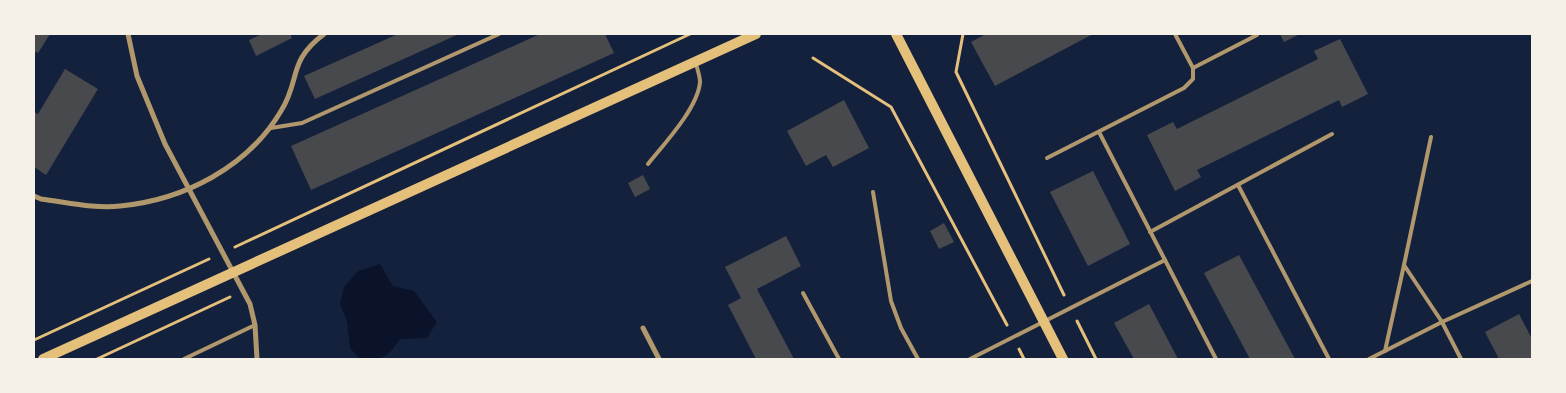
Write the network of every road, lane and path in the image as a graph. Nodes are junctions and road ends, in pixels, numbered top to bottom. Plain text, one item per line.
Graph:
1 (128, 34) edge
2 (324, 34) edge
3 (499, 34) edge
4 (690, 34) edge
5 (756, 34) edge
6 (896, 34) edge
7 (963, 34) edge
8 (1175, 34) edge
9 (1257, 35) edge
10 (813, 58) dead end
11 (695, 61) junction
12 (1194, 68) junction
13 (271, 128) junction
14 (1099, 132) junction
15 (1332, 134) dead end
16 (1431, 137) dead end
17 (1048, 158) dead end
18 (648, 164) dead end
19 (1238, 185) junction
20 (187, 189) junction
21 (873, 192) dead end
22 (34, 196) edge
23 (1150, 232) junction
24 (224, 252) junction
25 (1165, 260) junction
26 (1404, 265) junction
27 (234, 271) junction
28 (1532, 281) edge
29 (244, 290) junction
30 (803, 293) dead end
31 (1070, 307) junction
32 (1043, 321) junction
33 (1442, 322) junction
34 (256, 325) junction
35 (643, 328) dead end
36 (1013, 337) junction
37 (34, 340) edge
38 (1385, 351) junction
39 (43, 359) edge
40 (97, 359) edge
41 (184, 359) edge
42 (257, 359) edge
43 (659, 359) edge
44 (839, 359) edge
45 (918, 359) edge
46 (970, 359) edge
47 (1024, 359) edge
48 (1063, 359) edge
49 (1096, 359) edge
50 (1216, 359) edge
51 (1328, 359) edge
52 (1369, 359) edge
53 (1461, 359) edge

1 - 20 street
2 - 13 street
3 - 13 lane
4 - 24 path
5 - 11 main road
6 - 32 main road
7 - 31 path
8 - 12 lane
9 - 12 lane
10 - 36 path
11 - 18 lane
11 - 27 main road
12 - 14 lane
13 - 20 street
14 - 17 lane
14 - 23 lane
15 - 19 lane
16 - 26 lane
19 - 23 lane
19 - 51 lane
20 - 22 street
20 - 24 street
21 - 45 lane
23 - 25 lane
24 - 27 street
24 - 37 path
25 - 31 lane
25 - 50 lane
26 - 33 lane
26 - 38 lane
27 - 29 street
27 - 39 main road
28 - 33 lane
29 - 34 street
29 - 40 path
30 - 44 lane
31 - 32 lane
31 - 49 path
32 - 36 lane
32 - 48 main road
33 - 38 lane
33 - 53 lane
34 - 41 lane
34 - 42 street
35 - 43 street
36 - 46 lane
36 - 47 path
38 - 52 lane

